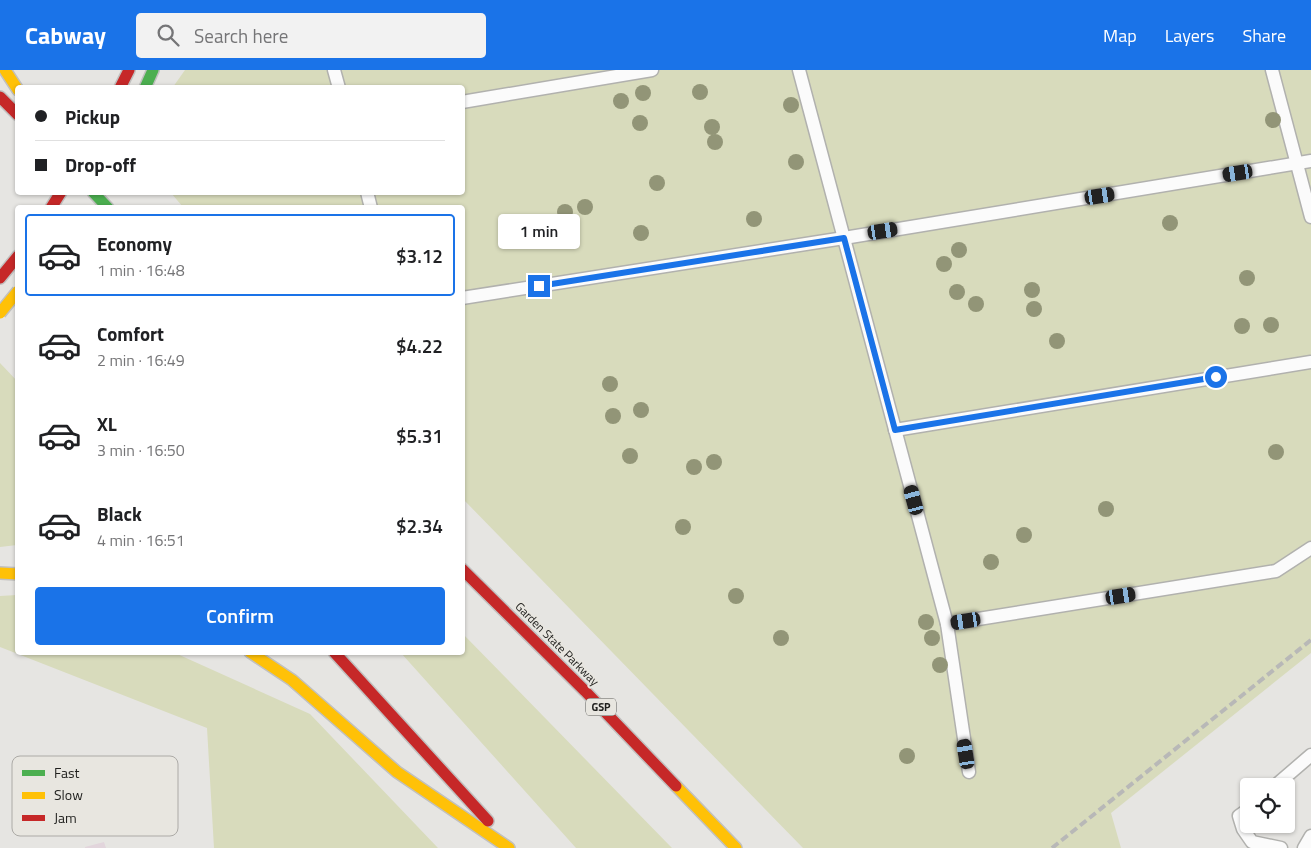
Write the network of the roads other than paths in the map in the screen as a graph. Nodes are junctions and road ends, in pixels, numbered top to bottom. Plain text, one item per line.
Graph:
1 (5, 70) edge
2 (129, 70) edge
3 (153, 70) edge
4 (334, 70) edge
5 (652, 70) edge
6 (799, 70) edge
7 (1272, 70) edge
8 (15, 85) edge
9 (122, 85) edge
10 (146, 85) edge
11 (337, 85) edge
12 (0, 97) edge
13 (465, 101) edge
14 (15, 112) edge
15 (1311, 161) edge
16 (1297, 163) junction
17 (96, 195) edge
18 (105, 205) edge
19 (1311, 217) edge
20 (844, 238) junction
21 (15, 260) edge
22 (0, 278) edge
23 (15, 295) edge
24 (15, 295) edge
25 (465, 298) edge
26 (0, 313) edge
27 (1311, 362) edge
28 (895, 430) junction
29 (1311, 548) edge
30 (465, 572) edge
31 (0, 573) edge
32 (15, 574) edge
33 (947, 624) junction
34 (254, 655) edge
35 (337, 655) edge
36 (1311, 755) edge
37 (969, 772) dead end
38 (1284, 778) edge
39 (1245, 833) edge
40 (1311, 836) edge
41 (511, 848) edge
42 (736, 848) edge
43 (1282, 848) edge
44 (1304, 848) edge

1 - 8 highway
2 - 9 highway
3 - 10 highway
4 - 11 lane
5 - 13 lane
6 - 20 lane
7 - 16 lane
12 - 14 highway
15 - 16 lane
16 - 19 lane
16 - 20 lane
17 - 18 highway
20 - 25 lane
20 - 28 lane
21 - 22 highway
22 - 23 highway
24 - 26 highway, bridge
27 - 28 lane
28 - 33 lane
29 - 33 lane
30 - 42 highway, Garden State Parkway / GSP
31 - 32 highway
33 - 37 lane
34 - 41 highway
35 - 41 highway
36 - 38 lane
39 - 43 lane
40 - 44 lane

